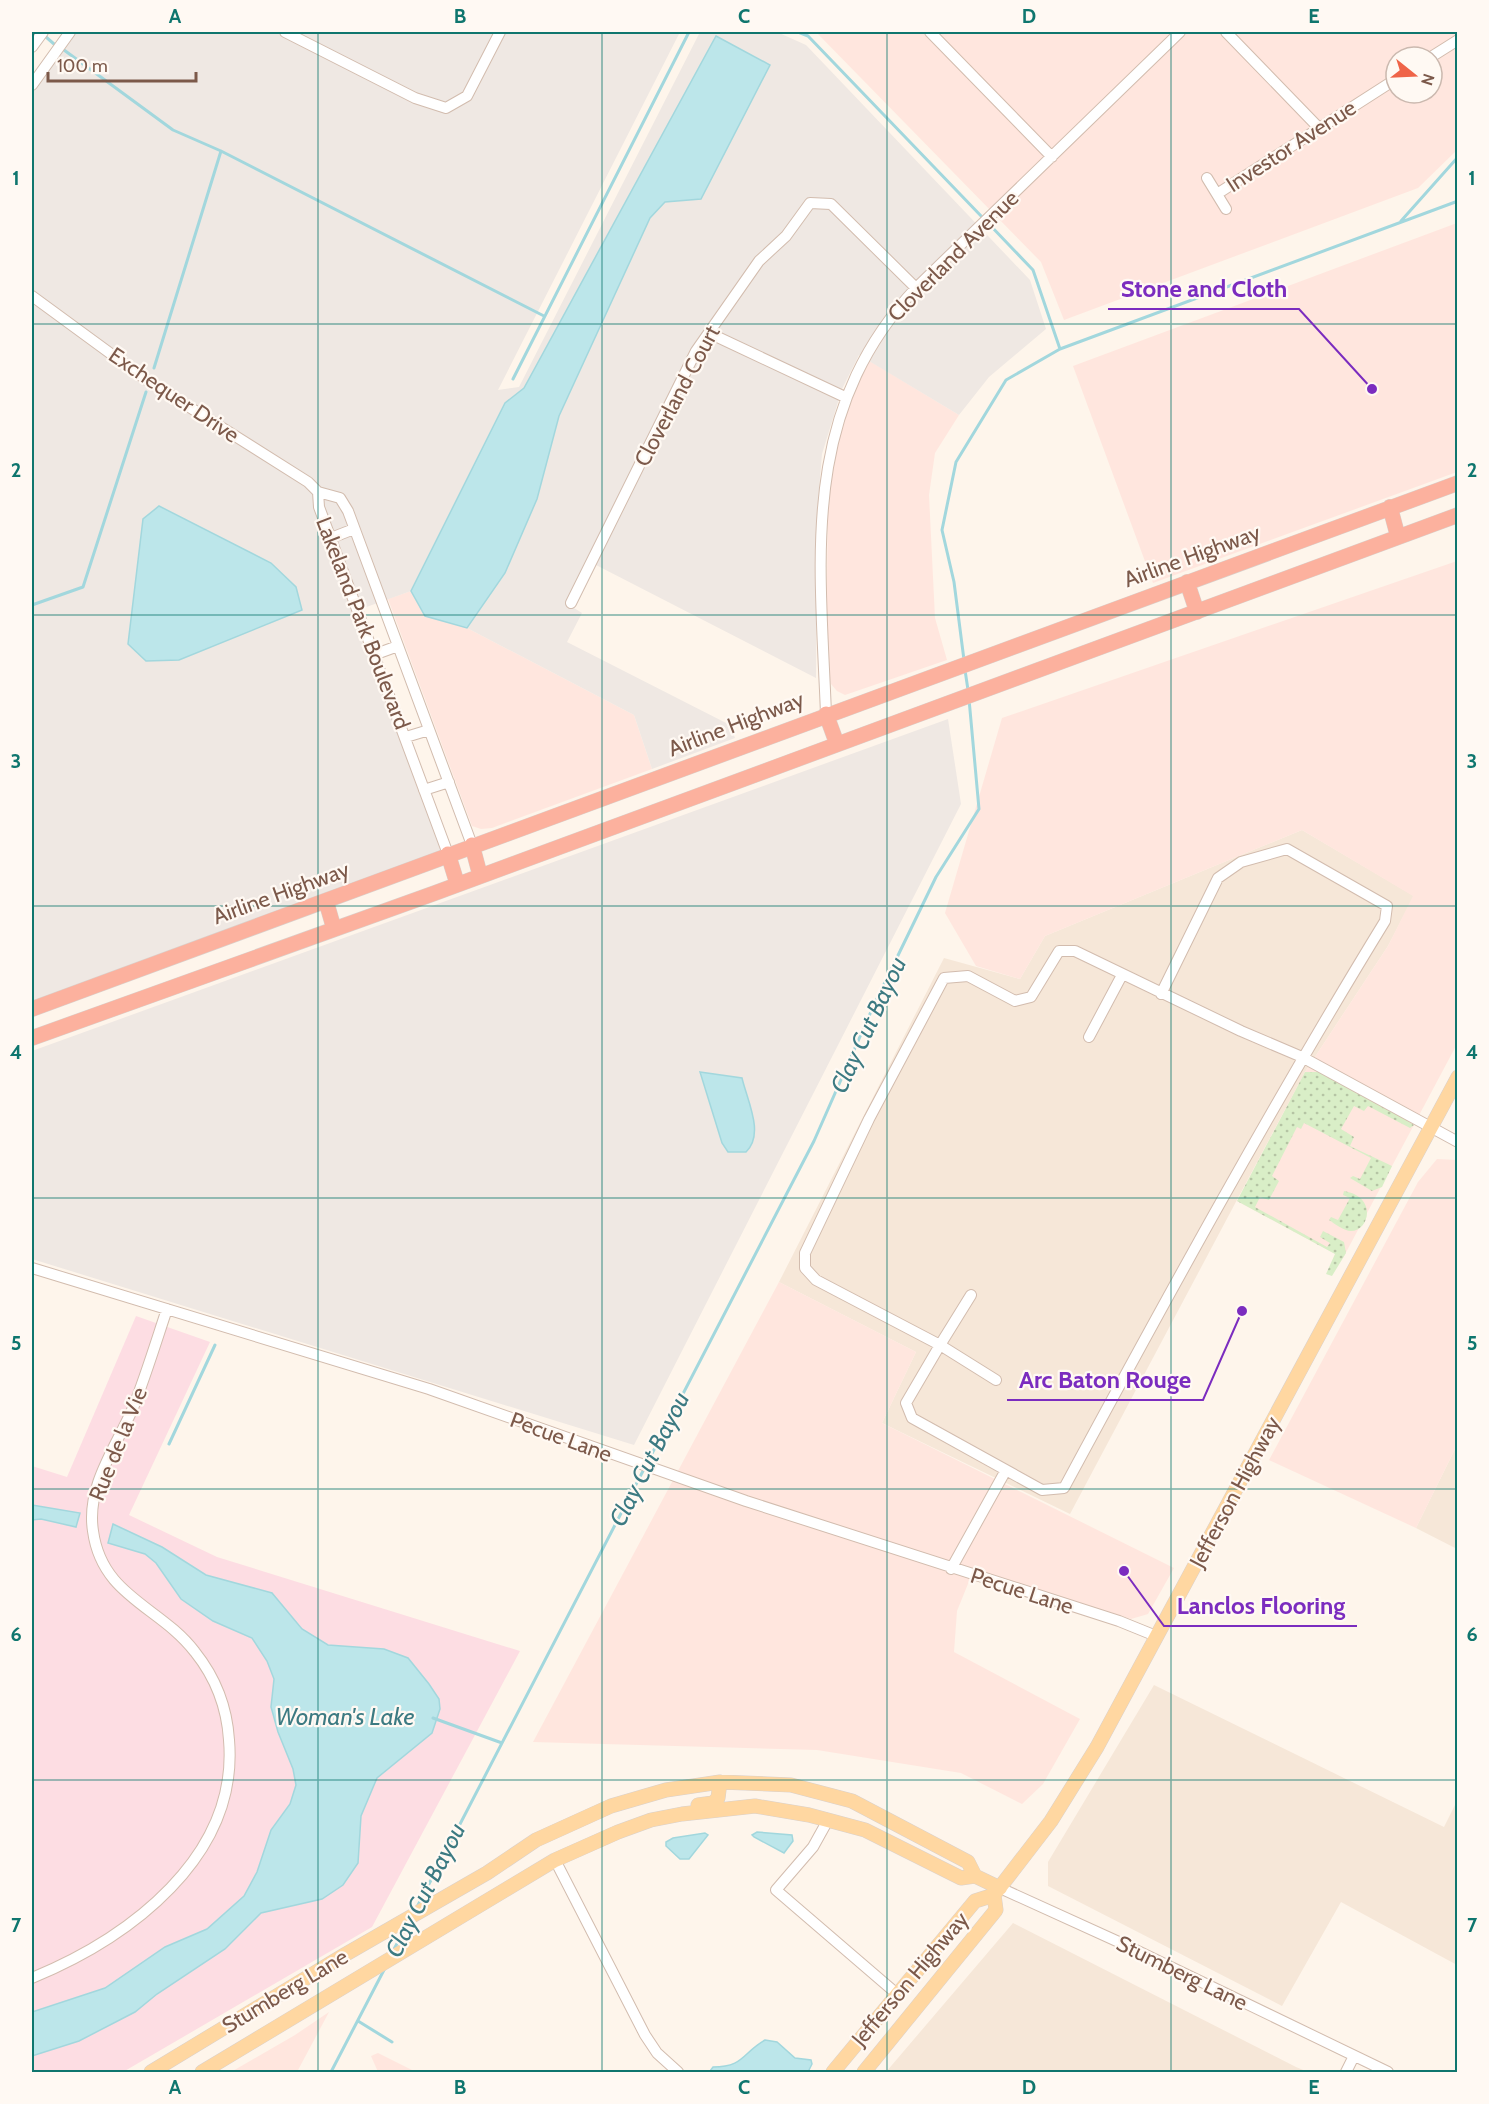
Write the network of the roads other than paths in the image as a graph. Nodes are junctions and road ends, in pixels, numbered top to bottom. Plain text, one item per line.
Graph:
1 (43, 32) edge
2 (70, 32) edge
3 (285, 32) edge
4 (500, 32) edge
5 (930, 32) edge
6 (1180, 32) edge
7 (1226, 32) edge
8 (1458, 40) edge
9 (32, 47) edge
10 (1444, 49) edge
11 (32, 85) edge
12 (1384, 87) edge
13 (1319, 128) junction
14 (1052, 157) junction
15 (1207, 178) dead end
16 (1216, 194) junction
17 (1226, 209) dead end
18 (916, 288) junction
19 (32, 296) edge
20 (708, 333) junction
21 (844, 397) junction
22 (1458, 483) edge
23 (318, 492) junction
24 (1390, 507) junction
25 (1458, 515) edge
26 (354, 529) junction
27 (1398, 537) junction
28 (331, 538) junction
29 (1187, 582) junction
30 (570, 603) dead end
31 (1197, 612) junction
32 (398, 646) junction
33 (376, 654) junction
34 (826, 714) junction
35 (429, 730) junction
36 (406, 737) junction
37 (837, 744) junction
38 (449, 782) junction
39 (424, 790) junction
40 (472, 845) junction
41 (448, 854) junction
42 (480, 875) junction
43 (457, 884) junction
44 (326, 901) junction
45 (334, 929) junction
46 (1122, 975) junction
47 (1161, 994) junction
48 (32, 1009) edge
49 (1089, 1037) dead end
50 (32, 1038) edge
51 (1302, 1057) junction
52 (1458, 1077) edge
53 (1430, 1128) junction
54 (1458, 1142) edge
55 (32, 1268) edge
56 (971, 1295) dead end
57 (167, 1309) junction
58 (940, 1345) junction
59 (996, 1380) dead end
60 (1006, 1470) junction
61 (951, 1569) junction
62 (1156, 1636) junction
63 (720, 1782) junction
64 (603, 1811) junction
65 (682, 1814) junction
66 (828, 1820) junction
67 (574, 1851) junction
68 (555, 1860) junction
69 (975, 1876) junction
70 (997, 1892) junction
71 (32, 1978) edge
72 (897, 1994) junction
73 (1354, 2056) junction
74 (843, 2066) edge
75 (152, 2073) edge
76 (202, 2073) edge
77 (678, 2073) edge
78 (833, 2073) edge
79 (864, 2073) edge
80 (1346, 2073) edge
81 (1388, 2073) edge

1 - 9 street
2 - 11 street
3 - 4 street
5 - 14 street
6 - 14 street, Cloverland Avenue
7 - 13 street
8 - 10 street
12 - 13 street, Investor Avenue
13 - 16 street, Investor Avenue
14 - 18 street, Cloverland Avenue
15 - 16 street
16 - 17 street
18 - 20 street, Cloverland Court
18 - 21 street, Cloverland Avenue
19 - 23 street, Exchequer Drive
20 - 21 street
20 - 30 street, Cloverland Court
21 - 34 street, Cloverland Avenue
22 - 24 highway, Airline Highway
23 - 26 street, Lakeland Park Boulevard
23 - 28 street, Lakeland Park Boulevard
24 - 27 highway
24 - 29 highway, Airline Highway
25 - 27 highway
26 - 28 street
26 - 32 street, Lakeland Park Boulevard
27 - 31 highway
28 - 33 street, Lakeland Park Boulevard
29 - 31 highway
29 - 34 highway, Airline Highway
31 - 37 highway
32 - 33 street
32 - 35 street, Lakeland Park Boulevard
33 - 36 street, Lakeland Park Boulevard
34 - 37 highway
34 - 40 highway, Airline Highway
35 - 36 street
35 - 38 street, Lakeland Park Boulevard
36 - 39 street, Lakeland Park Boulevard
37 - 42 highway
38 - 39 street
38 - 40 street, Lakeland Park Boulevard
39 - 41 street, Lakeland Park Boulevard
40 - 41 highway, Airline Highway
40 - 42 highway
41 - 43 highway
41 - 44 highway, Airline Highway
42 - 43 highway
43 - 45 highway
44 - 45 highway
44 - 48 highway, Airline Highway
45 - 50 highway
46 - 47 street
46 - 49 street
46 - 58 street
47 - 51 street
47 - 51 street
51 - 53 street
51 - 60 street
52 - 53 main road, Jefferson Highway
53 - 54 street
53 - 62 main road, Jefferson Highway
55 - 57 street, Pecue Lane
56 - 58 street
57 - 61 street, Pecue Lane
57 - 71 street, Rue de la Vie
58 - 59 street
58 - 60 street
60 - 61 street
61 - 62 street, Pecue Lane
62 - 70 main road, Jefferson Highway
63 - 64 main road, Stumberg Lane
63 - 65 main road
63 - 69 main road, Stumberg Lane
64 - 67 main road
64 - 75 main road, Stumberg Lane
65 - 66 main road, Stumberg Lane
65 - 67 main road, Stumberg Lane
66 - 69 main road, Stumberg Lane
66 - 72 street
67 - 68 main road, Stumberg Lane
68 - 76 main road, Stumberg Lane
68 - 77 street
69 - 70 main road, Stumberg Lane
70 - 72 main road, Jefferson Highway
70 - 73 street, Stumberg Lane
70 - 79 main road, Jefferson Highway
72 - 74 main road, Jefferson Highway
73 - 80 street
73 - 81 street, Stumberg Lane
74 - 78 main road, Jefferson Highway

